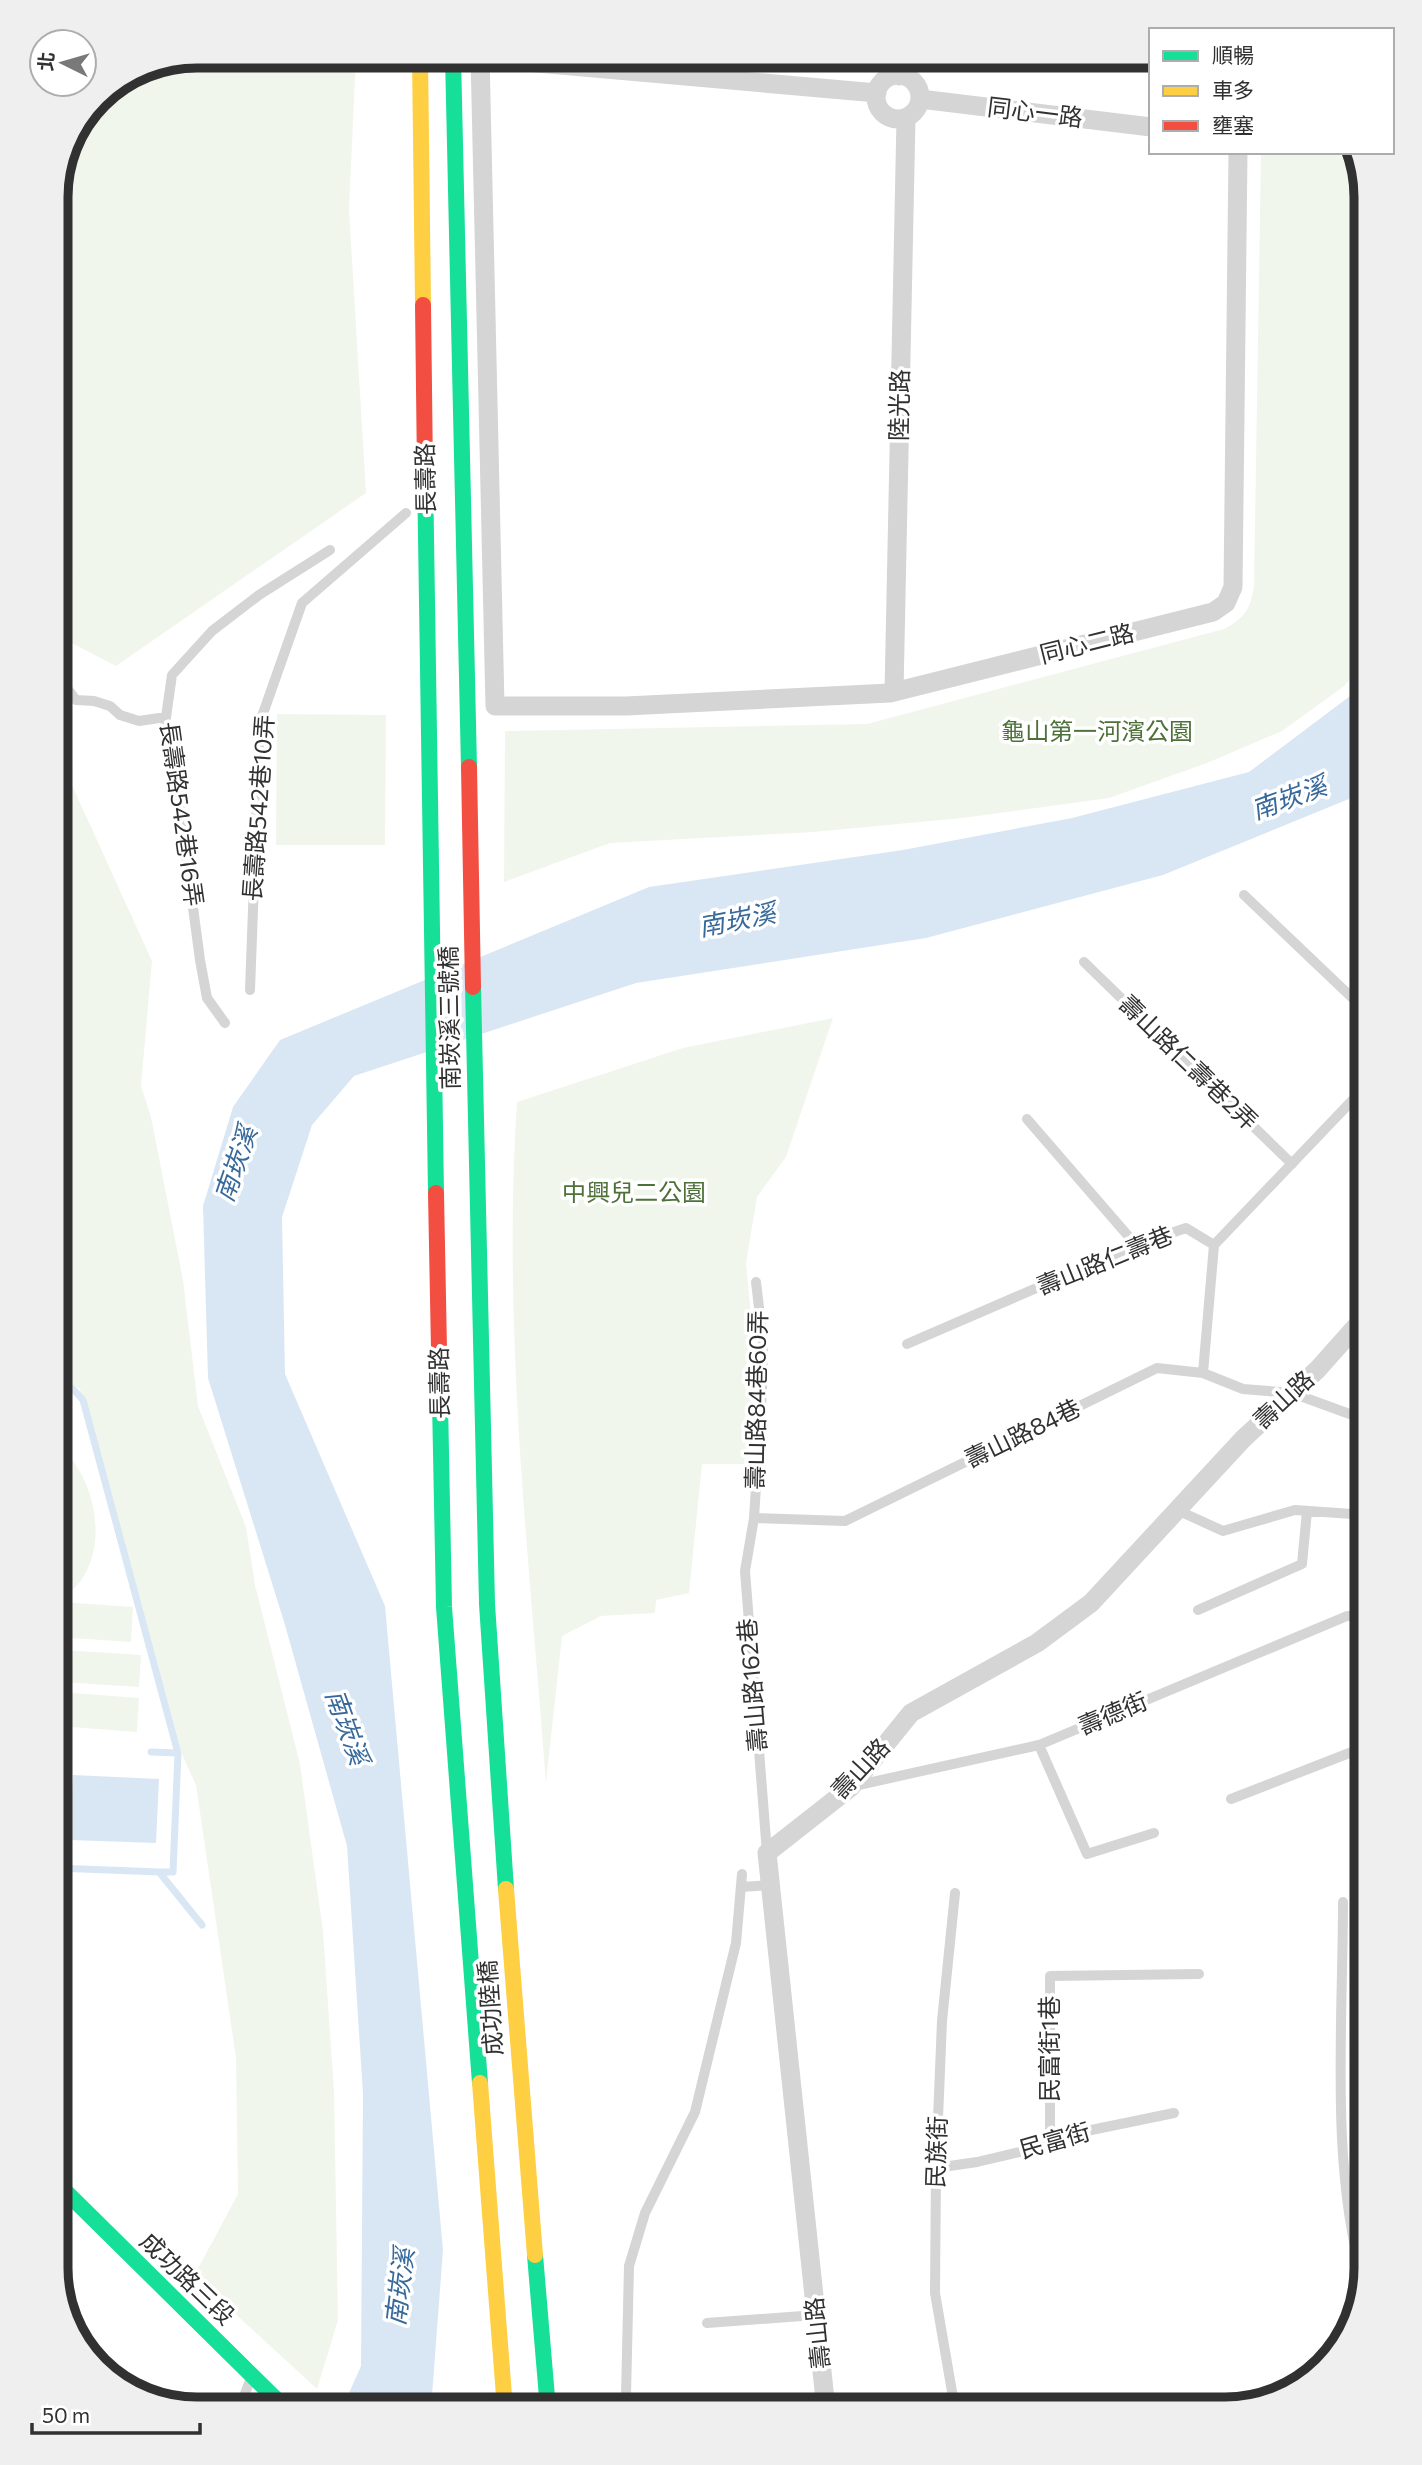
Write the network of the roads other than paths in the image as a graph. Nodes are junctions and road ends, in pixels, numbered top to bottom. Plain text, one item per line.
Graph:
1 (420, 69) edge
2 (453, 69) edge
3 (480, 69) edge
4 (612, 69) edge
5 (897, 69) edge
6 (903, 69) edge
7 (877, 93) junction
8 (920, 99) junction
9 (903, 119) junction
10 (1149, 127) edge
11 (1238, 154) edge
12 (406, 513) dead end
13 (330, 550) dead end
14 (69, 691) edge
15 (892, 692) junction
16 (166, 717) junction
17 (470, 875) joint
18 (1244, 895) dead end
19 (430, 902) joint
20 (1084, 962) dead end
21 (250, 990) dead end
22 (1354, 1000) edge
23 (225, 1023) dead end
24 (1354, 1099) edge
25 (1027, 1119) dead end
26 (435, 1160) joint
27 (476, 1160) joint
28 (1292, 1164) junction
29 (1136, 1245) junction
30 (1214, 1245) junction
31 (756, 1282) dead end
32 (1354, 1328) edge
33 (907, 1344) dead end
34 (1203, 1373) junction
35 (1292, 1393) junction
36 (1354, 1416) edge
37 (1176, 1510) junction
38 (1307, 1511) junction
39 (1354, 1514) edge
40 (754, 1518) junction
41 (487, 1604) joint
42 (444, 1607) joint
43 (1198, 1610) dead end
44 (1354, 1616) edge
45 (1039, 1745) junction
46 (1354, 1751) edge
47 (851, 1787) junction
48 (1231, 1800) dead end
49 (1154, 1833) dead end
50 (767, 1853) junction
51 (742, 1874) dead end
52 (772, 1885) junction
53 (741, 1887) junction
54 (955, 1893) dead end
55 (1343, 1902) dead end
56 (1199, 1974) dead end
57 (1174, 2113) dead end
58 (1050, 2145) junction
59 (936, 2168) junction
60 (68, 2194) edge
61 (1354, 2249) edge
62 (816, 2315) junction
63 (707, 2323) dead end
64 (252, 2375) junction
65 (244, 2396) edge
66 (273, 2396) edge
67 (504, 2396) edge
68 (547, 2396) edge
69 (626, 2396) edge
70 (825, 2397) edge
71 (954, 2397) edge

1 - 19 main road, 長壽路
2 - 17 main road, 長壽路
3 - 15 street, 同心二路
4 - 7 street
5 - 7 street
6 - 8 street
7 - 9 street
8 - 9 street
8 - 10 street, 同心一路
9 - 15 street, 陸光路
11 - 15 street, 同心二路
12 - 21 lane, 長壽路542巷10弄
13 - 16 lane, 長壽路542巷16弄
14 - 16 lane
16 - 23 lane, 長壽路542巷16弄
17 - 27 main road, 南崁溪三號橋
18 - 22 lane
19 - 26 main road, 南崁溪三號橋
20 - 28 lane, 壽山路仁壽巷2弄
24 - 28 lane
25 - 29 lane
26 - 42 main road, 長壽路
27 - 41 main road, 長壽路
28 - 30 lane
29 - 30 lane, 壽山路仁壽巷
29 - 33 lane, 壽山路仁壽巷
30 - 34 lane
31 - 40 lane, 壽山路84巷60弄
32 - 35 street, 壽山路
34 - 35 lane, 壽山路84巷
34 - 40 lane, 壽山路84巷
35 - 36 lane, 壽山路84巷
35 - 37 street, 壽山路
37 - 38 lane
37 - 47 street, 壽山路
38 - 39 lane
38 - 43 lane
40 - 50 lane, 壽山路162巷
41 - 68 main road, 成功陸橋
42 - 67 main road, 成功陸橋
44 - 45 lane, 壽德街
45 - 47 lane, 壽德街
45 - 49 lane
46 - 48 lane
47 - 50 street, 壽山路
50 - 52 street, 壽山路
51 - 53 lane
52 - 53 lane
52 - 62 street, 壽山路
53 - 69 lane
54 - 59 lane, 民族街
55 - 61 lane
56 - 58 lane, 民富街1巷
57 - 58 lane, 民富街
58 - 59 lane, 民富街
59 - 71 lane, 民族街
60 - 64 main road, 成功路三段
62 - 63 lane
62 - 70 street, 壽山路
64 - 65 lane
64 - 66 main road, 成功路三段

